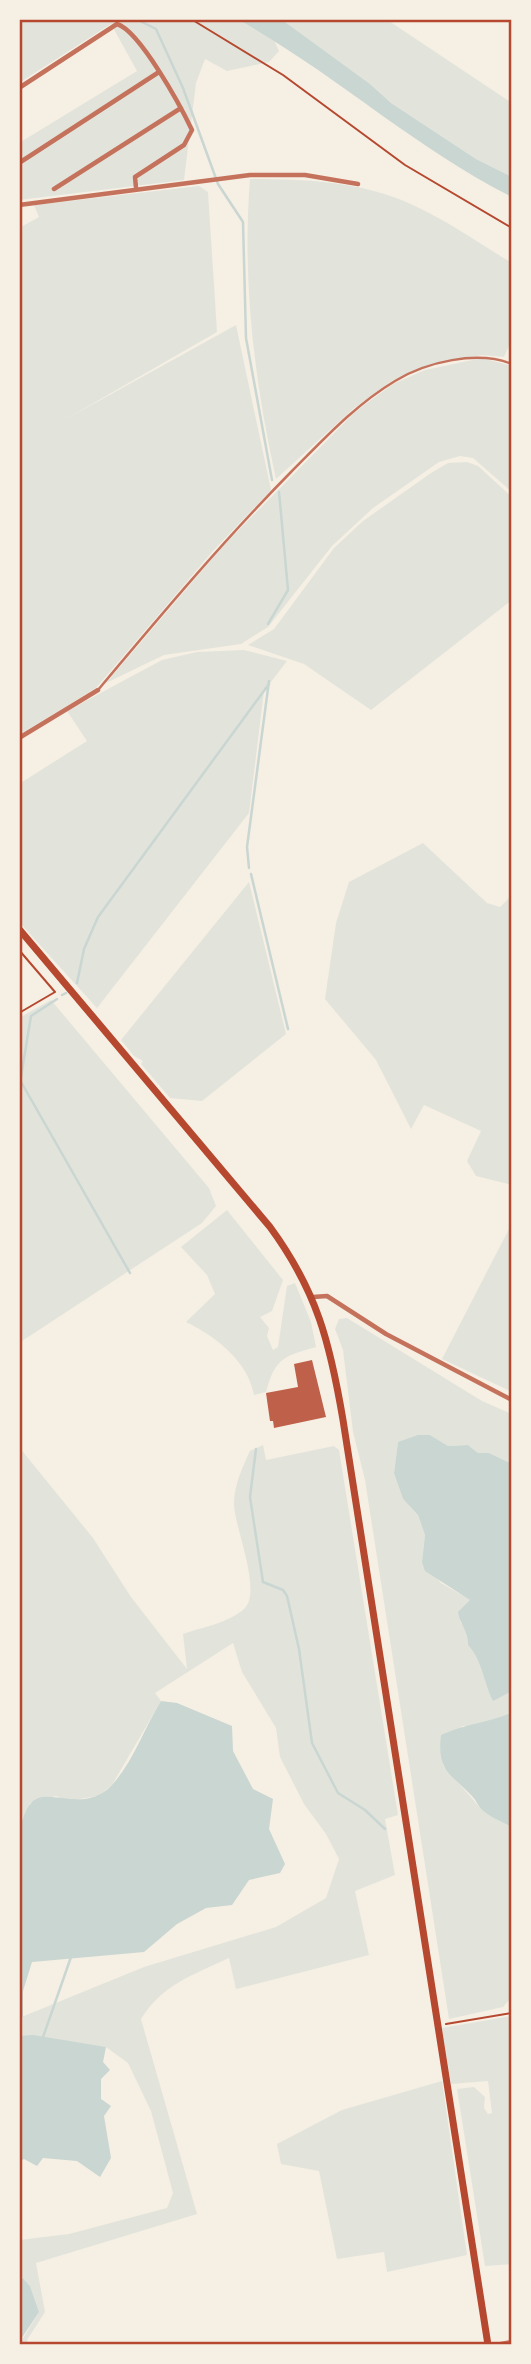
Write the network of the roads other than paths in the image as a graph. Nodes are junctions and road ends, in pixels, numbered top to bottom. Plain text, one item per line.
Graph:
1 (159, 72) junction
2 (19, 88) edge
3 (181, 107) junction
4 (19, 163) edge
5 (358, 184) dead end
6 (136, 188) junction
7 (54, 189) dead end
8 (19, 205) edge
9 (512, 364) edge
10 (98, 690) joint
11 (19, 738) edge
12 (19, 929) edge
13 (313, 1297) junction
14 (512, 1400) edge
15 (512, 2342) edge
16 (488, 2345) edge
17 (496, 2345) edge

1 - 2 street
1 - 3 street
1 - 4 street
3 - 6 street
3 - 7 street
5 - 6 street
6 - 8 street
9 - 10 lane
10 - 11 street
12 - 13 main road
13 - 14 street
13 - 16 main road
15 - 17 street

